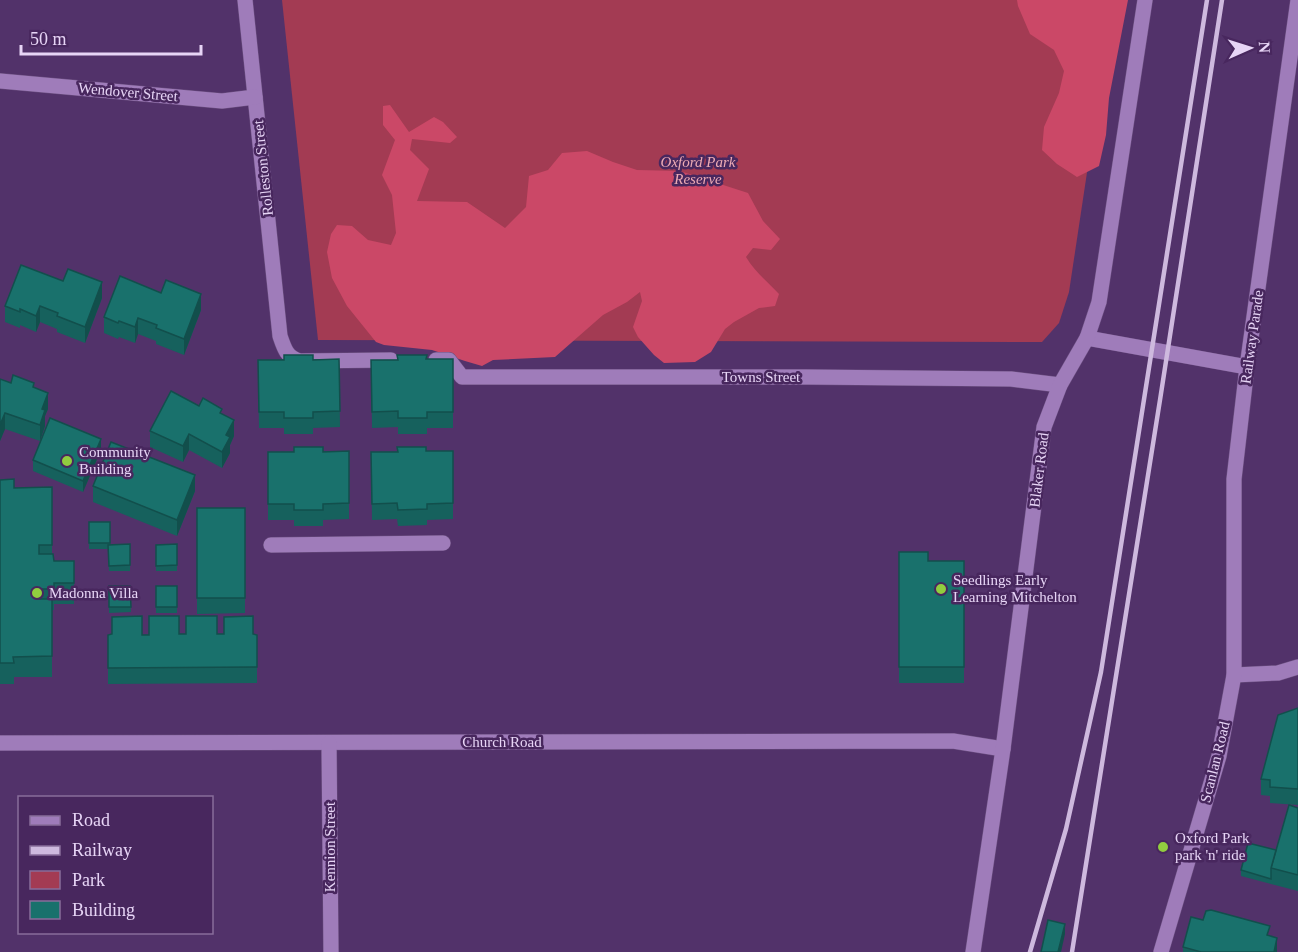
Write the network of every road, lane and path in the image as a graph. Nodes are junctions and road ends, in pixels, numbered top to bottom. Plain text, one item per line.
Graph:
1 (245, 0) edge
2 (1145, 0) edge
3 (1298, 0) edge
4 (0, 81) edge
5 (255, 97) junction
6 (1087, 339) junction
7 (402, 360) edge
8 (425, 360) edge
9 (1247, 368) junction
10 (1060, 385) junction
11 (443, 543) dead end
12 (271, 545) dead end
13 (1298, 667) edge
14 (1234, 675) junction
15 (329, 742) junction
16 (0, 743) edge
17 (1003, 749) junction
18 (331, 952) edge
19 (973, 952) edge
20 (1161, 952) edge

1 - 5 street, Rolleston Street
2 - 6 street, Blaker Road
3 - 9 street, Railway Parade
4 - 5 street, Wendover Street
5 - 7 street, Rolleston Street
6 - 9 street
6 - 10 street, Blaker Road
8 - 10 street, Towns Street
9 - 14 street, Railway Parade
10 - 17 street, Blaker Road
11 - 12 street
13 - 14 street
14 - 20 street, Scanlan Road
15 - 16 street, Church Road
15 - 17 street, Church Road
15 - 18 street, Kennion Street
17 - 19 street, Blaker Road

